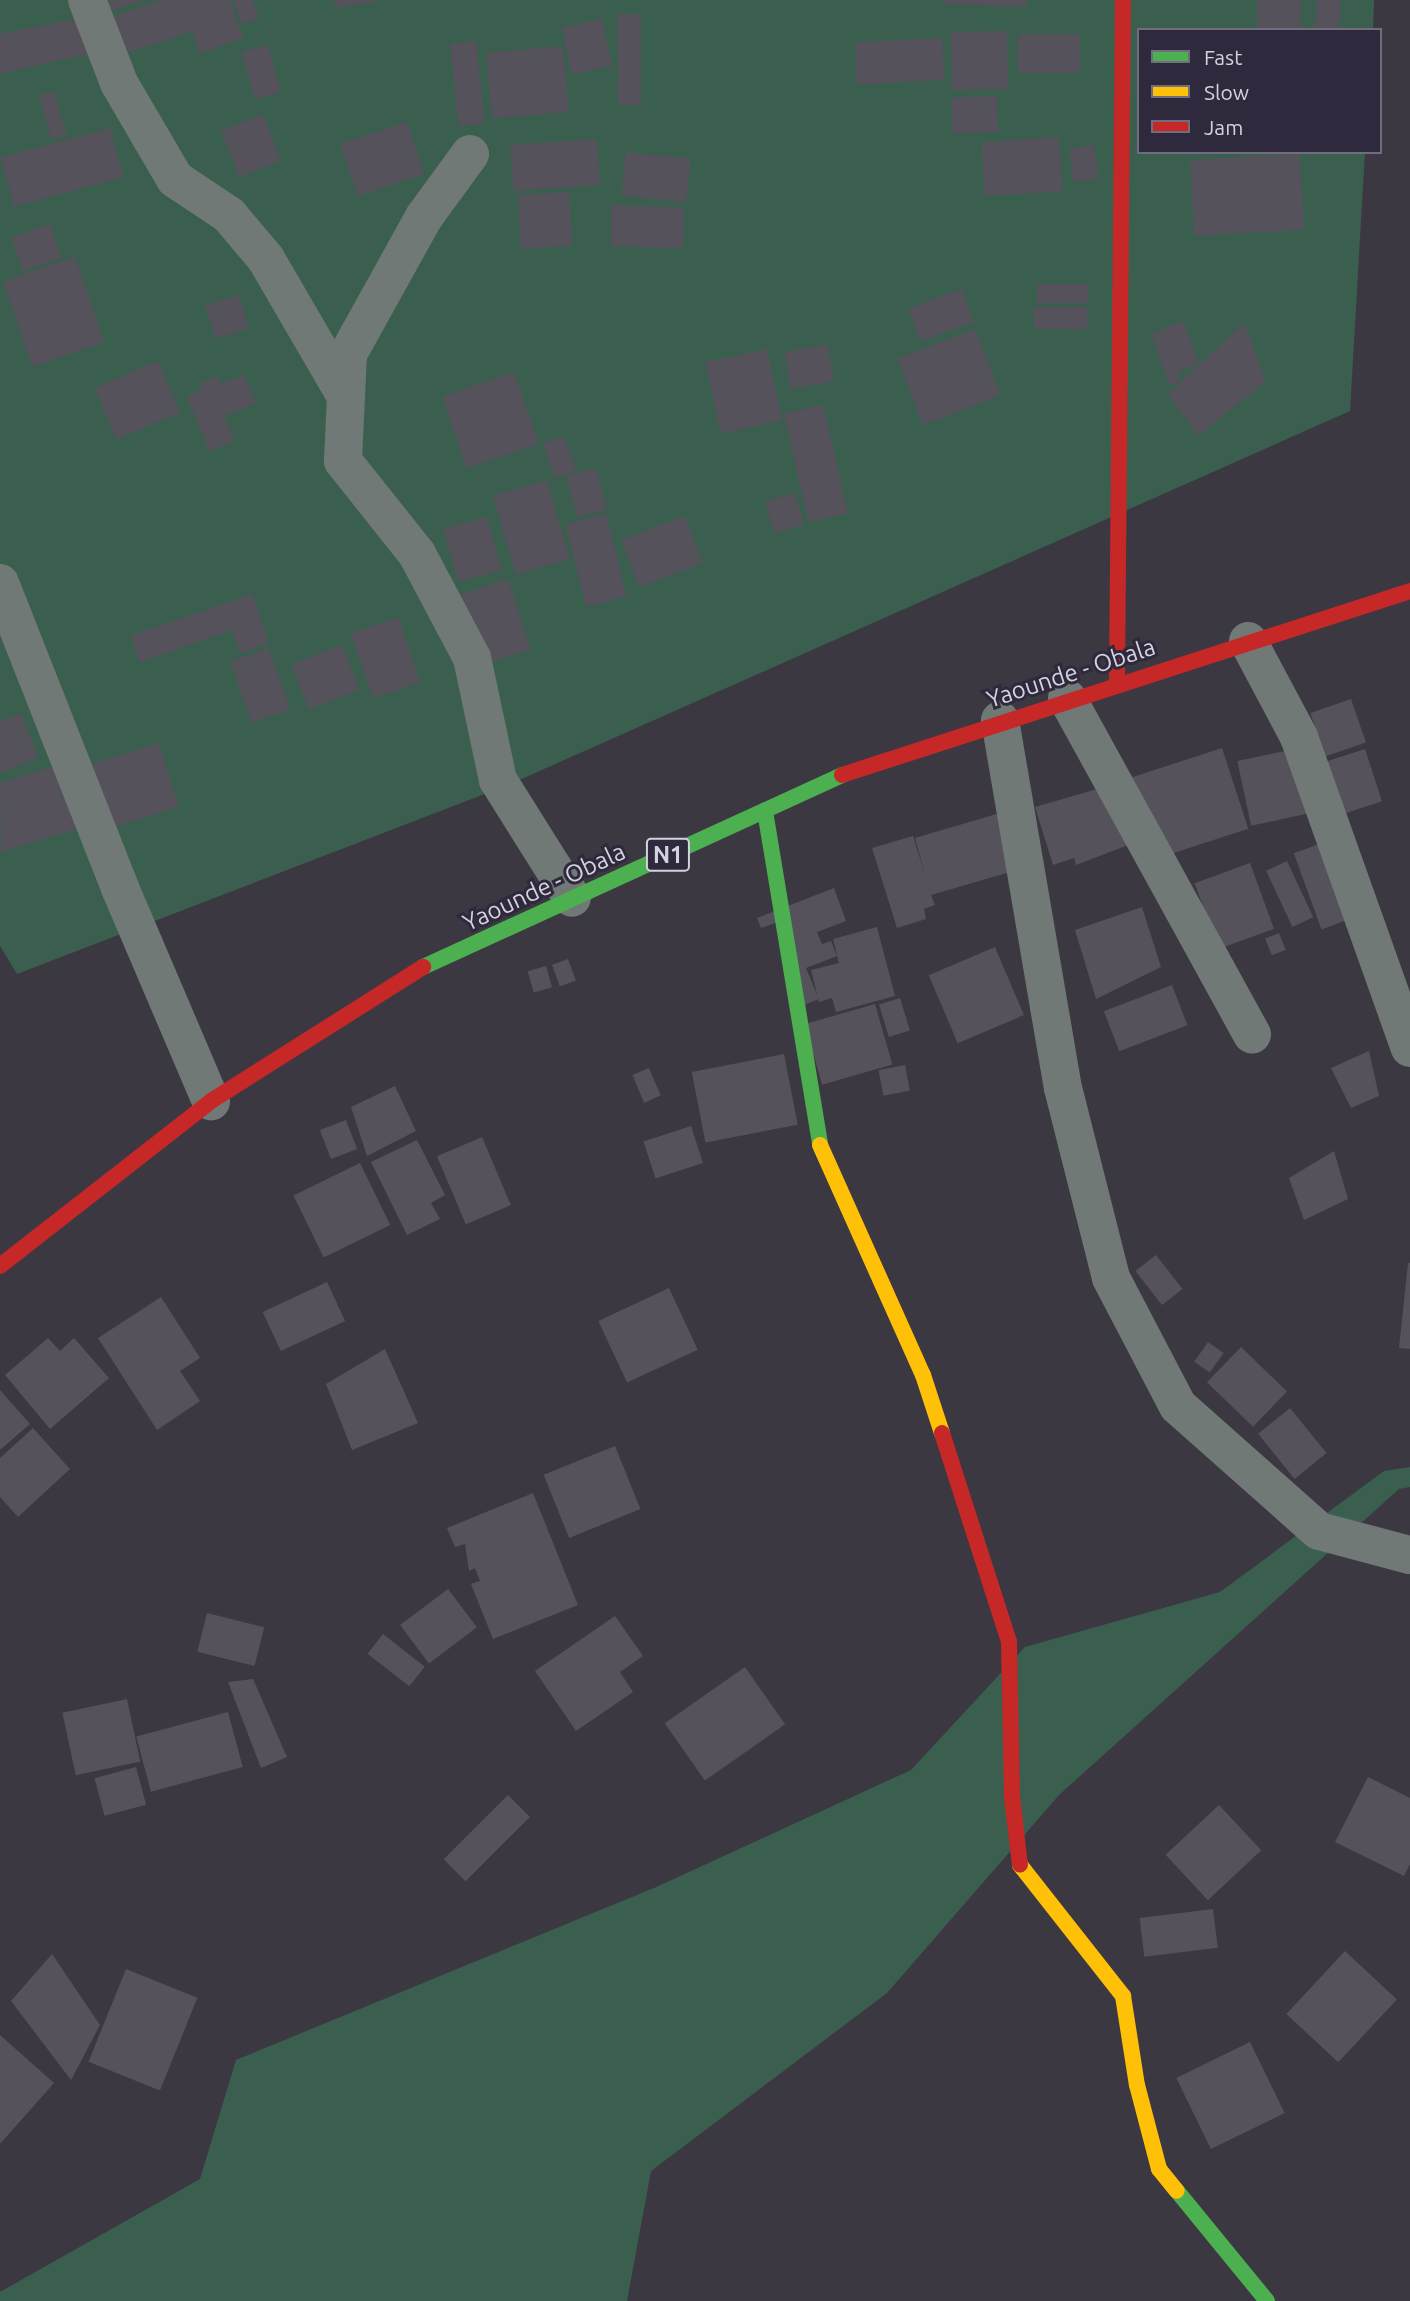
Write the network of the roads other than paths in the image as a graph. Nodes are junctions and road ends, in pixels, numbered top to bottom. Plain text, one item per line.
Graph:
1 (87, 0) edge
2 (1123, 0) edge
3 (470, 154) dead end
4 (345, 395) junction
5 (0, 583) edge
6 (1410, 592) edge
7 (1248, 641) junction
8 (1117, 681) junction
9 (1067, 698) junction
10 (1000, 720) junction
11 (765, 811) junction
12 (572, 898) junction
13 (1252, 1035) dead end
14 (1410, 1048) edge
15 (211, 1101) junction
16 (0, 1266) edge
17 (1410, 1555) edge
18 (1267, 2301) edge

1 - 4 street
2 - 8 main road
3 - 4 street
4 - 12 street
5 - 15 street
6 - 7 main road, Yaounde - Obala / N1
7 - 8 main road, Yaounde - Obala / N1
7 - 14 street
8 - 9 main road, Yaounde - Obala / N1
9 - 10 main road, Yaounde - Obala / N1
9 - 13 street
10 - 11 main road, Yaounde - Obala / N1
10 - 17 street
11 - 12 main road, Yaounde - Obala / N1
11 - 18 main road
12 - 15 main road, Yaounde - Obala / N1
15 - 16 main road, Yaounde - Obala / N1

